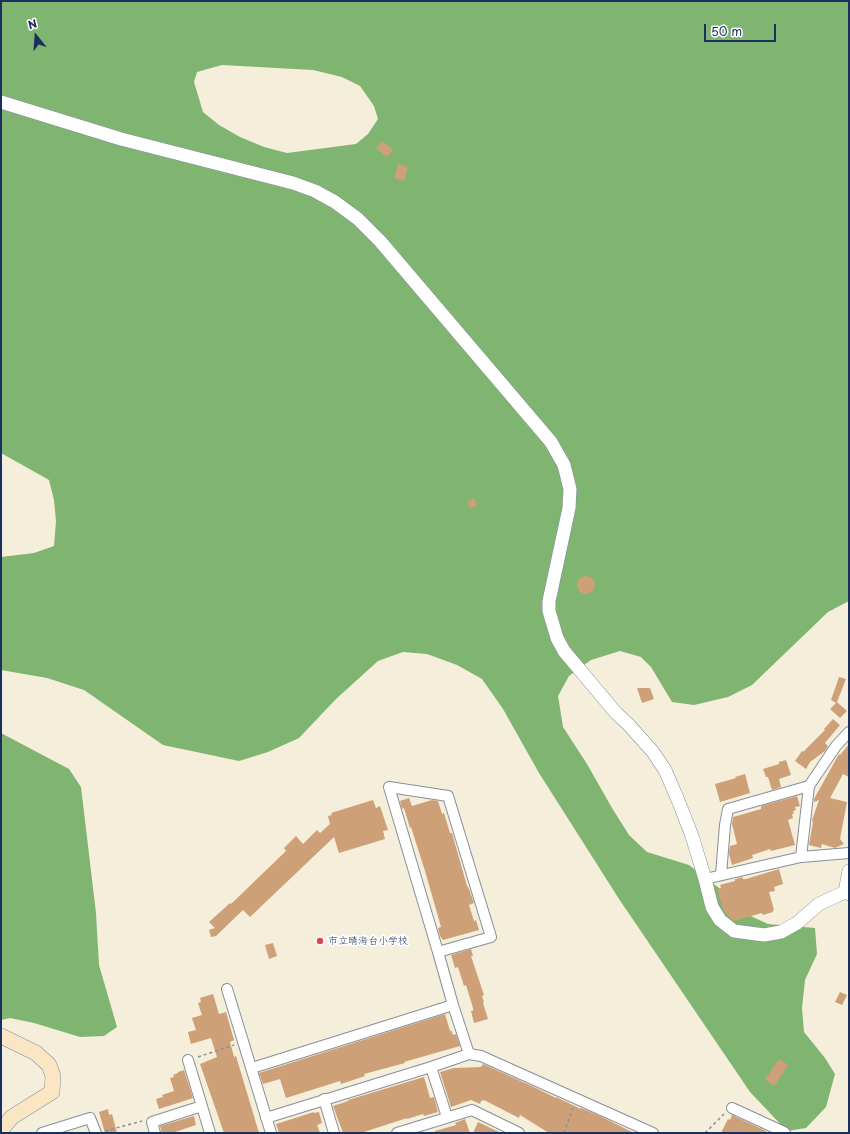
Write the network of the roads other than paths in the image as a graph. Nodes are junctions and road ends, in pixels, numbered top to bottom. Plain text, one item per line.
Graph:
1 (1, 102) edge
2 (849, 732) edge
3 (809, 786) junction
4 (849, 853) edge
5 (801, 857) junction
6 (849, 871) edge
7 (721, 875) junction
8 (705, 879) junction
9 (847, 893) edge
10 (438, 952) junction
11 (227, 989) dead end
12 (453, 1005) junction
13 (1, 1036) edge
14 (469, 1054) junction
15 (188, 1060) road end
16 (431, 1067) junction
17 (252, 1068) junction
18 (324, 1099) junction
19 (202, 1106) junction
20 (732, 1108) road end
21 (447, 1117) junction
22 (266, 1118) junction
23 (1, 1130) edge
24 (42, 1133) edge
25 (96, 1133) edge
26 (155, 1133) edge
27 (210, 1133) edge
28 (271, 1133) edge
29 (334, 1133) edge
30 (397, 1133) edge
31 (519, 1133) edge
32 (653, 1133) edge
33 (785, 1133) edge

1 - 8 street
2 - 3 street
3 - 5 street
3 - 7 street
4 - 5 street
5 - 7 street
6 - 9 street
7 - 8 street
8 - 9 street
10 - 10 street
10 - 12 street
11 - 17 street
12 - 14 street
12 - 17 street
13 - 23 main road
14 - 16 street
14 - 32 street
15 - 19 street
16 - 18 street
16 - 21 street
17 - 22 street
18 - 22 street
18 - 29 street
19 - 26 street
19 - 27 street
20 - 33 street
21 - 30 street
21 - 31 street
22 - 28 street
24 - 25 street

